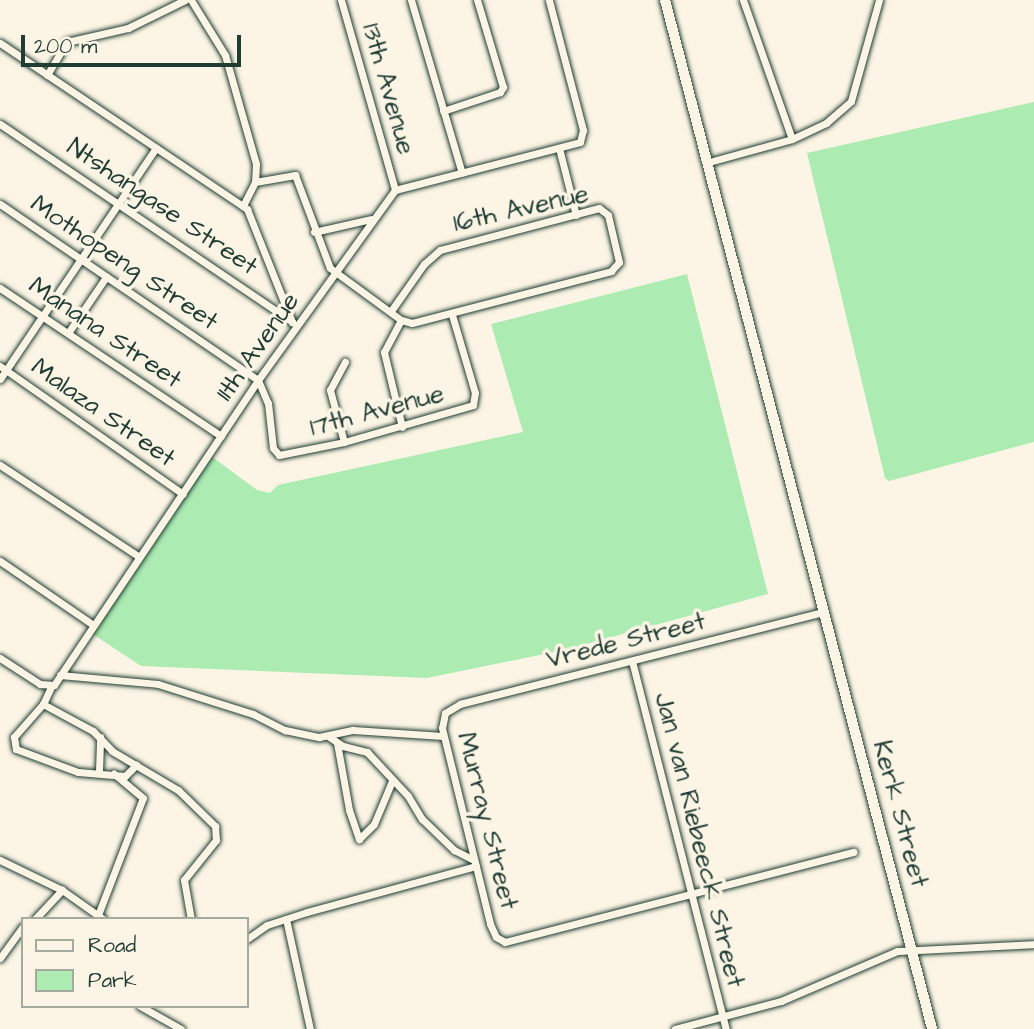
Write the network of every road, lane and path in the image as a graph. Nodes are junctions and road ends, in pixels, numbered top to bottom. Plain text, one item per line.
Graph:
1 (185, 0) edge
2 (191, 0) edge
3 (341, 0) edge
4 (411, 0) edge
5 (477, 0) edge
6 (550, 0) edge
7 (665, 0) edge
8 (743, 0) edge
9 (879, 0) edge
10 (0, 43) edge
11 (47, 75) junction
12 (443, 111) junction
13 (0, 124) edge
14 (792, 139) junction
15 (156, 148) junction
16 (558, 148) junction
17 (709, 162) junction
18 (462, 173) junction
19 (255, 182) junction
20 (395, 190) junction
21 (119, 202) junction
22 (0, 204) edge
23 (243, 206) junction
24 (576, 215) junction
25 (372, 219) junction
26 (314, 232) junction
27 (79, 259) junction
28 (334, 272) junction
29 (106, 277) junction
30 (0, 288) edge
31 (391, 311) junction
32 (41, 315) junction
33 (452, 315) junction
34 (401, 320) junction
35 (295, 324) junction
36 (68, 333) junction
37 (345, 362) dead end
38 (3, 368) edge
39 (0, 379) edge
40 (258, 380) junction
41 (402, 427) junction
42 (221, 436) junction
43 (344, 442) junction
44 (0, 465) edge
45 (183, 494) junction
46 (138, 556) junction
47 (0, 561) edge
48 (823, 612) junction
49 (92, 624) junction
50 (0, 658) edge
51 (632, 661) junction
52 (60, 675) junction
53 (48, 686) junction
54 (43, 704) junction
55 (443, 717) joint
56 (328, 736) junction
57 (443, 736) junction
58 (100, 737) junction
59 (337, 743) junction
60 (136, 765) junction
61 (99, 771) junction
62 (114, 774) junction
63 (392, 781) junction
64 (854, 852) dead end
65 (0, 860) edge
66 (475, 863) junction
67 (62, 890) junction
68 (690, 896) junction
69 (37, 917) edge
70 (101, 917) edge
71 (191, 917) edge
72 (286, 919) junction
73 (21, 929) edge
74 (248, 938) edge
75 (1034, 944) edge
76 (910, 949) junction
77 (0, 958) edge
78 (151, 1009) edge
79 (723, 1017) junction
80 (181, 1029) edge
81 (310, 1029) edge
82 (675, 1029) edge
83 (726, 1029) edge
84 (932, 1029) edge

1 - 11 street
2 - 19 street
3 - 20 street, 13th Avenue
4 - 12 street
5 - 12 street
6 - 16 street
7 - 17 highway, Kerk Street
8 - 14 street
9 - 14 street
10 - 11 street
11 - 15 street
12 - 18 street
13 - 21 street, Ntshangase Street
14 - 17 street
15 - 21 street
15 - 23 street
16 - 18 street
16 - 24 street
17 - 48 highway, Kerk Street
18 - 20 street
19 - 23 street
19 - 26 street
20 - 25 street, 11th Avenue
21 - 27 street
21 - 35 street, Ntshangase Street
22 - 27 street, Mothopeng Street
23 - 35 street
24 - 31 street, 16th Avenue
24 - 33 street, 16th Avenue
25 - 26 street
25 - 28 street, 11th Avenue
26 - 28 street
27 - 29 street, Mothopeng Street
27 - 32 street
28 - 31 street
28 - 35 street, 11th Avenue
29 - 36 street
29 - 40 street, Mothopeng Street
30 - 32 street, Manana Street
31 - 34 street
32 - 36 street, Manana Street
32 - 38 street
33 - 34 street, 16th Avenue
33 - 41 street, 17th Avenue
34 - 41 street
35 - 40 street, 11th Avenue
36 - 42 street, Manana Street
37 - 43 street
38 - 39 street
38 - 45 street, Malaza Street
40 - 42 street, 11th Avenue
40 - 43 street, 17th Avenue
41 - 43 street, 17th Avenue
42 - 45 street, 11th Avenue
44 - 46 street
45 - 46 street, 11th Avenue
46 - 49 street, 11th Avenue
47 - 49 street
48 - 51 street, Vrede Street
48 - 76 highway, Kerk Street
49 - 52 street, 11th Avenue
50 - 53 street
51 - 55 street, Vrede Street
51 - 68 street, Jan van Riebeeck Street
52 - 53 street, 11th Avenue
52 - 56 street
53 - 54 street, 11th Avenue
54 - 58 street
54 - 61 street, 11th Avenue
55 - 57 street, Murray Street
56 - 57 street
56 - 59 street
57 - 66 street, Murray Street
58 - 60 street
58 - 61 street
59 - 63 street
59 - 63 street
60 - 62 street
60 - 71 street
61 - 62 street
62 - 70 street
63 - 66 street
64 - 68 street
65 - 67 street
66 - 68 street, Murray Street
66 - 72 street
67 - 69 street
67 - 70 street
68 - 79 street, Jan van Riebeeck Street
72 - 74 street
72 - 81 street
73 - 77 street
75 - 76 street
76 - 79 street
76 - 84 highway, Kerk Street
78 - 80 street
79 - 82 street
79 - 83 street, Jan van Riebeeck Street

